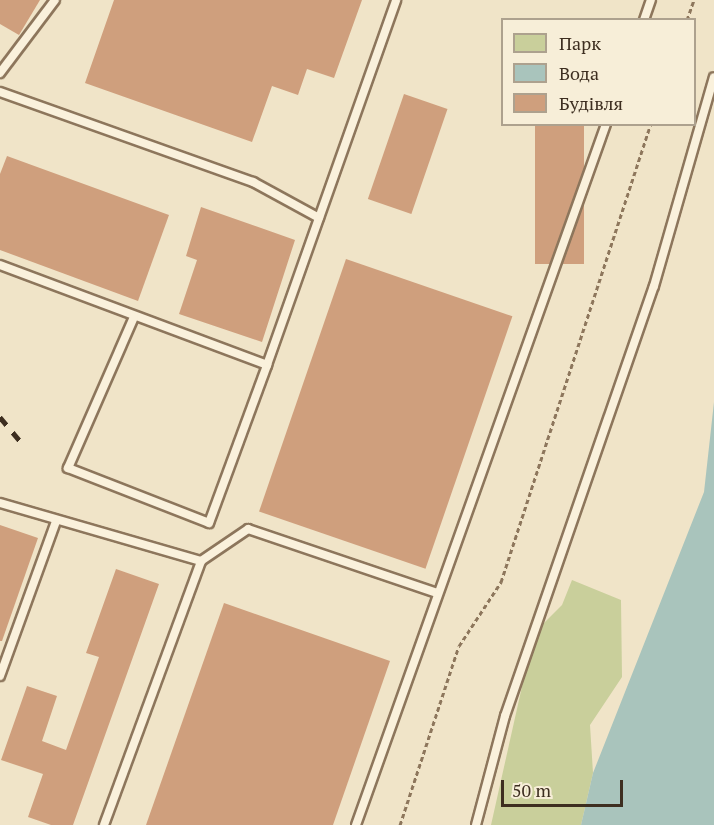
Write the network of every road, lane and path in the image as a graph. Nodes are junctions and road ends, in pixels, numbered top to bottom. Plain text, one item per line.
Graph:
1 (55, 0) edge
2 (396, 0) edge
3 (651, 0) edge
4 (694, 0) edge
5 (645, 18) edge
6 (688, 18) edge
7 (0, 73) edge
8 (714, 77) edge
9 (0, 92) edge
10 (605, 126) edge
11 (650, 126) edge
12 (319, 218) junction
13 (0, 265) edge
14 (134, 317) junction
15 (267, 364) junction
16 (0, 503) edge
17 (56, 521) junction
18 (201, 561) junction
19 (437, 593) junction
20 (0, 676) edge
21 (104, 825) edge
22 (356, 825) edge
23 (400, 825) edge
24 (476, 825) edge

1 - 7 lane
2 - 12 lane
3 - 5 lane
4 - 6 path
8 - 24 lane
9 - 12 lane
10 - 19 lane
11 - 23 path
12 - 15 lane
13 - 14 lane
14 - 15 lane
14 - 15 lane
16 - 17 lane
17 - 18 lane
17 - 20 lane
18 - 19 lane
18 - 21 lane
19 - 22 lane

